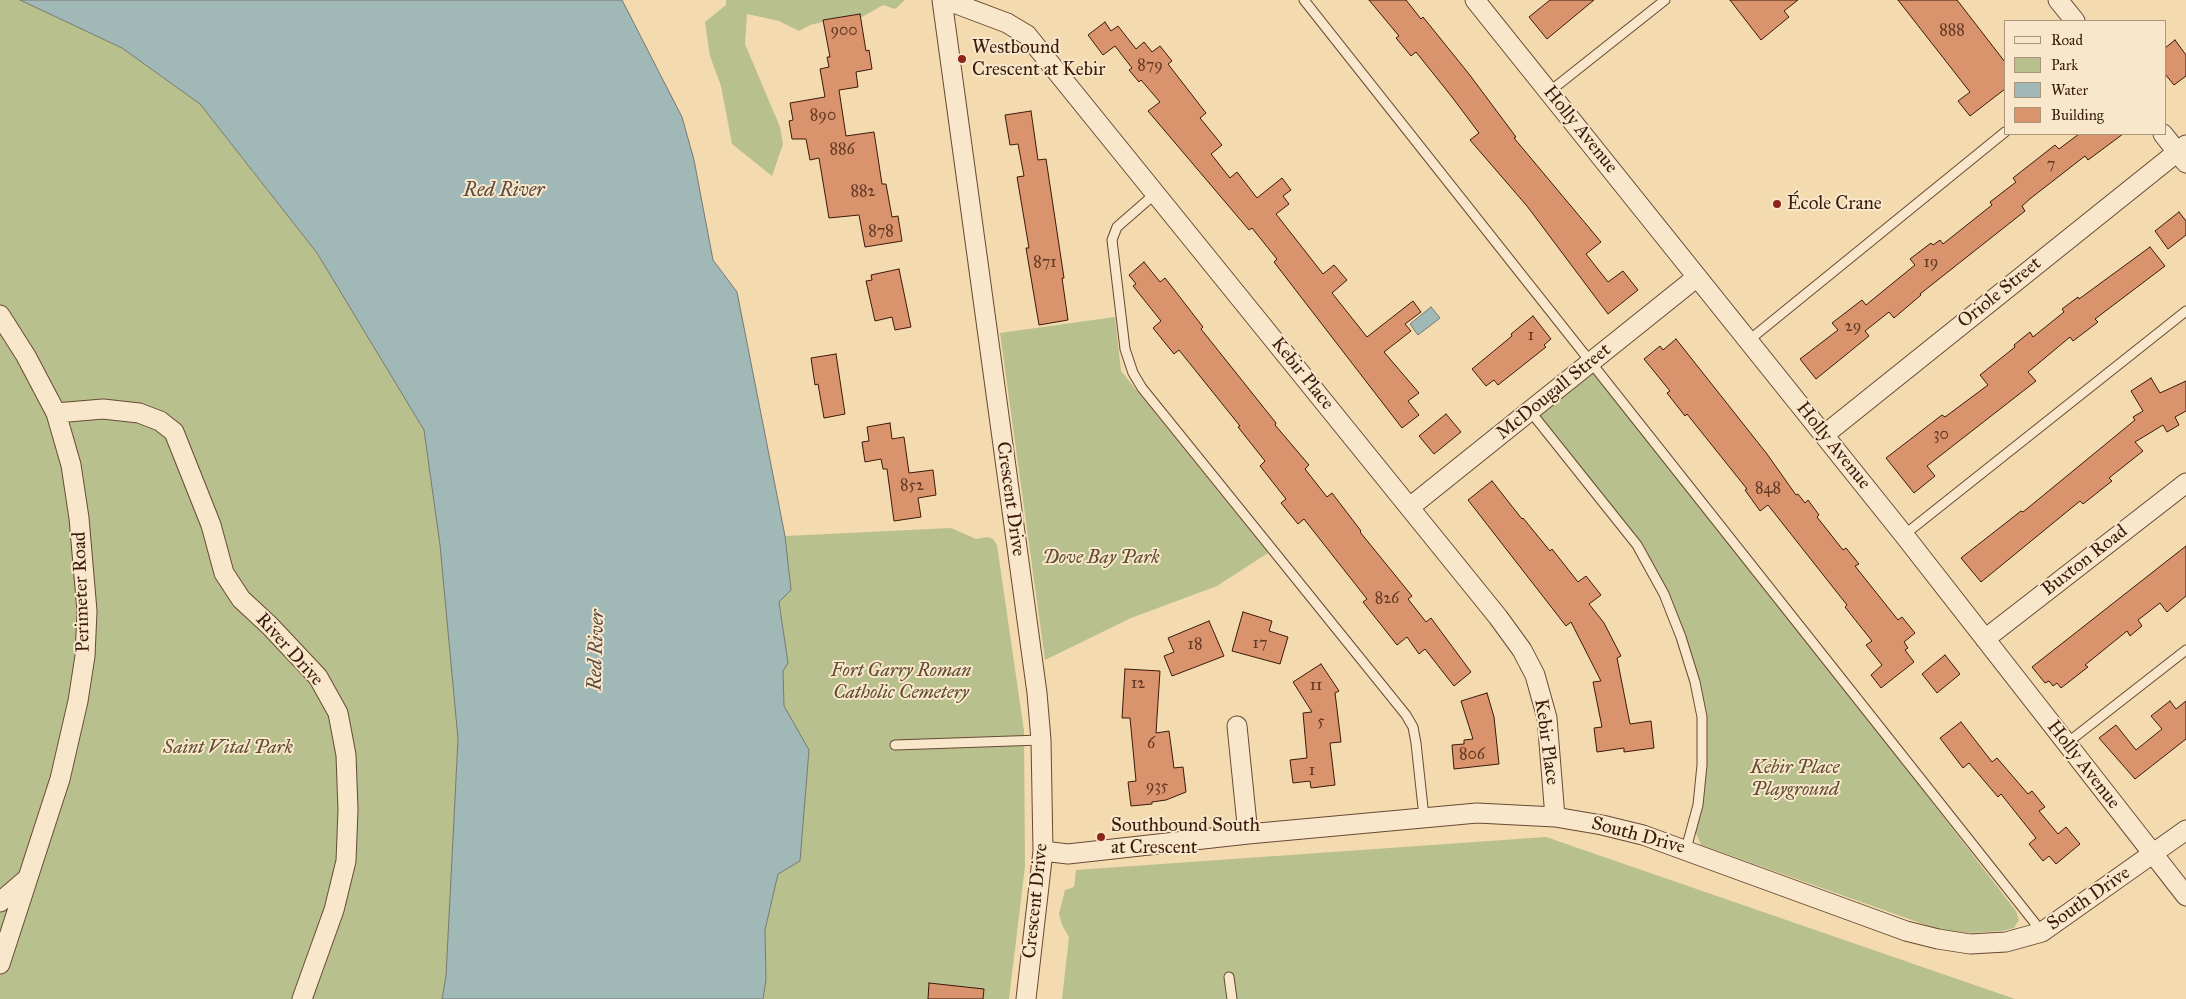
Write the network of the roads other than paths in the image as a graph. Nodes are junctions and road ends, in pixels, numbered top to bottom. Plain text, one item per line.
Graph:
1 (944, 0) edge
2 (1304, 0) edge
3 (1475, 0) edge
4 (1665, 0) edge
5 (2058, 0) edge
6 (2074, 20) edge
7 (1549, 92) junction
8 (2004, 133) edge
9 (2164, 135) edge
10 (2183, 153) edge
11 (1156, 193) junction
12 (1697, 277) junction
13 (2186, 311) edge
14 (0, 315) edge
15 (1748, 341) junction
16 (1592, 362) junction
17 (1530, 411) junction
18 (56, 413) junction
19 (1824, 435) junction
20 (2186, 483) edge
21 (1410, 507) junction
22 (1904, 535) junction
23 (1985, 638) junction
24 (2186, 650) edge
25 (1237, 726) dead end
26 (1041, 740) junction
27 (2067, 743) junction
28 (896, 745) dead end
29 (1424, 817) junction
30 (1555, 817) junction
31 (2186, 830) edge
32 (1248, 834) junction
33 (1686, 849) junction
34 (1044, 851) junction
35 (2152, 852) junction
36 (29, 877) junction
37 (2186, 896) edge
38 (0, 902) edge
39 (2042, 932) junction
40 (0, 964) edge
41 (1229, 977) dead end
42 (302, 999) edge
43 (1026, 999) edge
44 (1232, 999) edge

1 - 11 street, Kebir Place
1 - 26 street, Crescent Drive
2 - 16 lane
3 - 7 street, Holly Avenue
4 - 7 lane
5 - 6 street
7 - 12 street, Holly Avenue
8 - 15 lane
9 - 10 street
10 - 19 street, Oriole Street
11 - 21 street, Kebir Place
11 - 29 lane
12 - 15 street, Holly Avenue
12 - 16 street, McDougall Street
13 - 22 lane
14 - 18 street, Perimeter Road
15 - 19 street, Holly Avenue
16 - 17 street, McDougall Street
16 - 39 lane
17 - 21 street, McDougall Street
17 - 33 lane
18 - 36 street, Perimeter Road
18 - 42 street, River Drive
19 - 22 street, Holly Avenue
20 - 23 street, Buxton Road
21 - 30 street, Kebir Place
22 - 23 street, Holly Avenue
23 - 27 street, Holly Avenue
24 - 27 lane
25 - 32 street
26 - 28 lane
26 - 34 street, Crescent Drive
27 - 35 street, Holly Avenue
29 - 30 street, South Drive
29 - 32 street, South Drive
30 - 33 street, South Drive
31 - 35 street, South Drive
32 - 34 street, South Drive
33 - 39 street, South Drive
34 - 43 street, Crescent Drive
35 - 37 street, Holly Avenue
35 - 39 street, South Drive
36 - 38 street
36 - 40 street, Perimeter Road
41 - 44 lane

